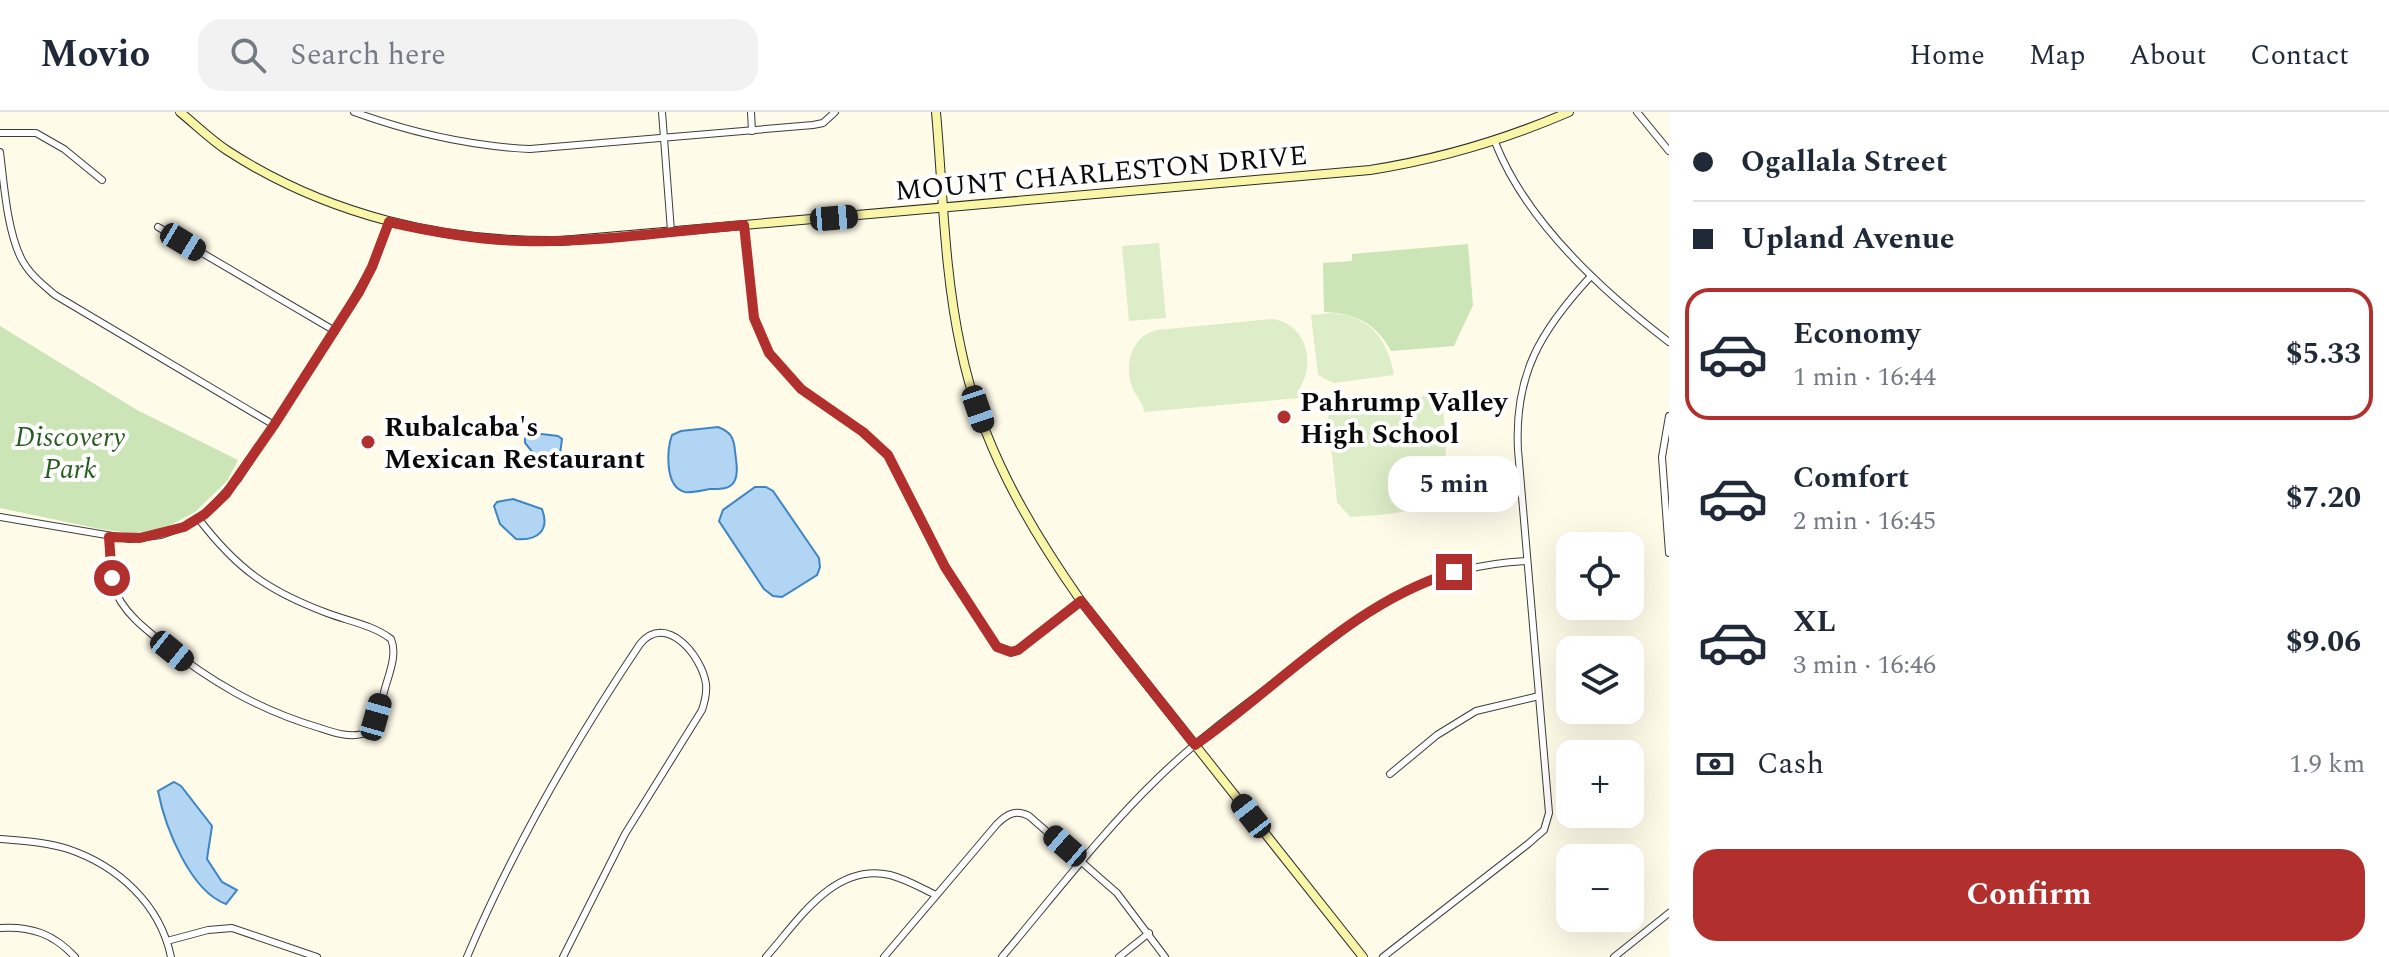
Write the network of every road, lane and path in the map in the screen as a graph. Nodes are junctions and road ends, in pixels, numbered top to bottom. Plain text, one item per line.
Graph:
1 (180, 112) edge
2 (354, 112) edge
3 (662, 112) edge
4 (751, 112) edge
5 (936, 112) edge
6 (1569, 112) edge
7 (1637, 112) edge
8 (834, 114) edge
9 (752, 131) junction
10 (0, 133) edge
11 (664, 138) junction
12 (1495, 142) junction
13 (1669, 151) edge
14 (0, 152) edge
15 (102, 180) dead end
16 (944, 208) junction
17 (389, 222) junction
18 (744, 225) junction
19 (158, 227) dead end
20 (671, 231) junction
21 (1591, 276) junction
22 (335, 331) junction
23 (1669, 342) edge
24 (1669, 416) edge
25 (274, 425) junction
26 (0, 517) edge
27 (198, 518) junction
28 (109, 537) junction
29 (1669, 553) edge
30 (1527, 561) junction
31 (1081, 601) junction
32 (1539, 696) junction
33 (1195, 745) junction
34 (1390, 774) dead end
35 (0, 839) edge
36 (1083, 862) junction
37 (936, 895) junction
38 (1669, 913) edge
39 (0, 928) edge
40 (1149, 933) junction
41 (167, 941) junction
42 (75, 957) edge
43 (171, 957) edge
44 (317, 957) edge
45 (467, 957) edge
46 (563, 957) edge
47 (766, 957) edge
48 (884, 957) edge
49 (1002, 957) edge
50 (1119, 957) edge
51 (1165, 957) edge
52 (1363, 957) edge
53 (1383, 957) edge
54 (1614, 957) edge

1 - 17 street, MOUNT CHARLESTON DRIVE
2 - 11 street
3 - 11 street
4 - 9 street
5 - 16 street
6 - 12 street, MOUNT CHARLESTON DRIVE
7 - 13 street
8 - 9 street
9 - 11 street
10 - 15 street
11 - 20 street
12 - 16 street, MOUNT CHARLESTON DRIVE
12 - 21 street
14 - 25 street
16 - 18 street, MOUNT CHARLESTON DRIVE
16 - 31 street
17 - 20 street, MOUNT CHARLESTON DRIVE
17 - 22 street
18 - 20 street, MOUNT CHARLESTON DRIVE
18 - 31 street
19 - 22 street
21 - 23 street
21 - 30 street
22 - 25 street
24 - 29 street
25 - 27 street
26 - 28 street
27 - 28 street
27 - 28 street
30 - 32 street
30 - 33 street
31 - 33 street
32 - 34 street
32 - 53 street
33 - 36 street
33 - 52 street
35 - 41 street
36 - 37 street
36 - 40 street
36 - 49 street
37 - 47 street
37 - 48 street
38 - 54 street
39 - 42 street
40 - 50 street
40 - 51 street
41 - 43 street
41 - 44 street
45 - 46 street

